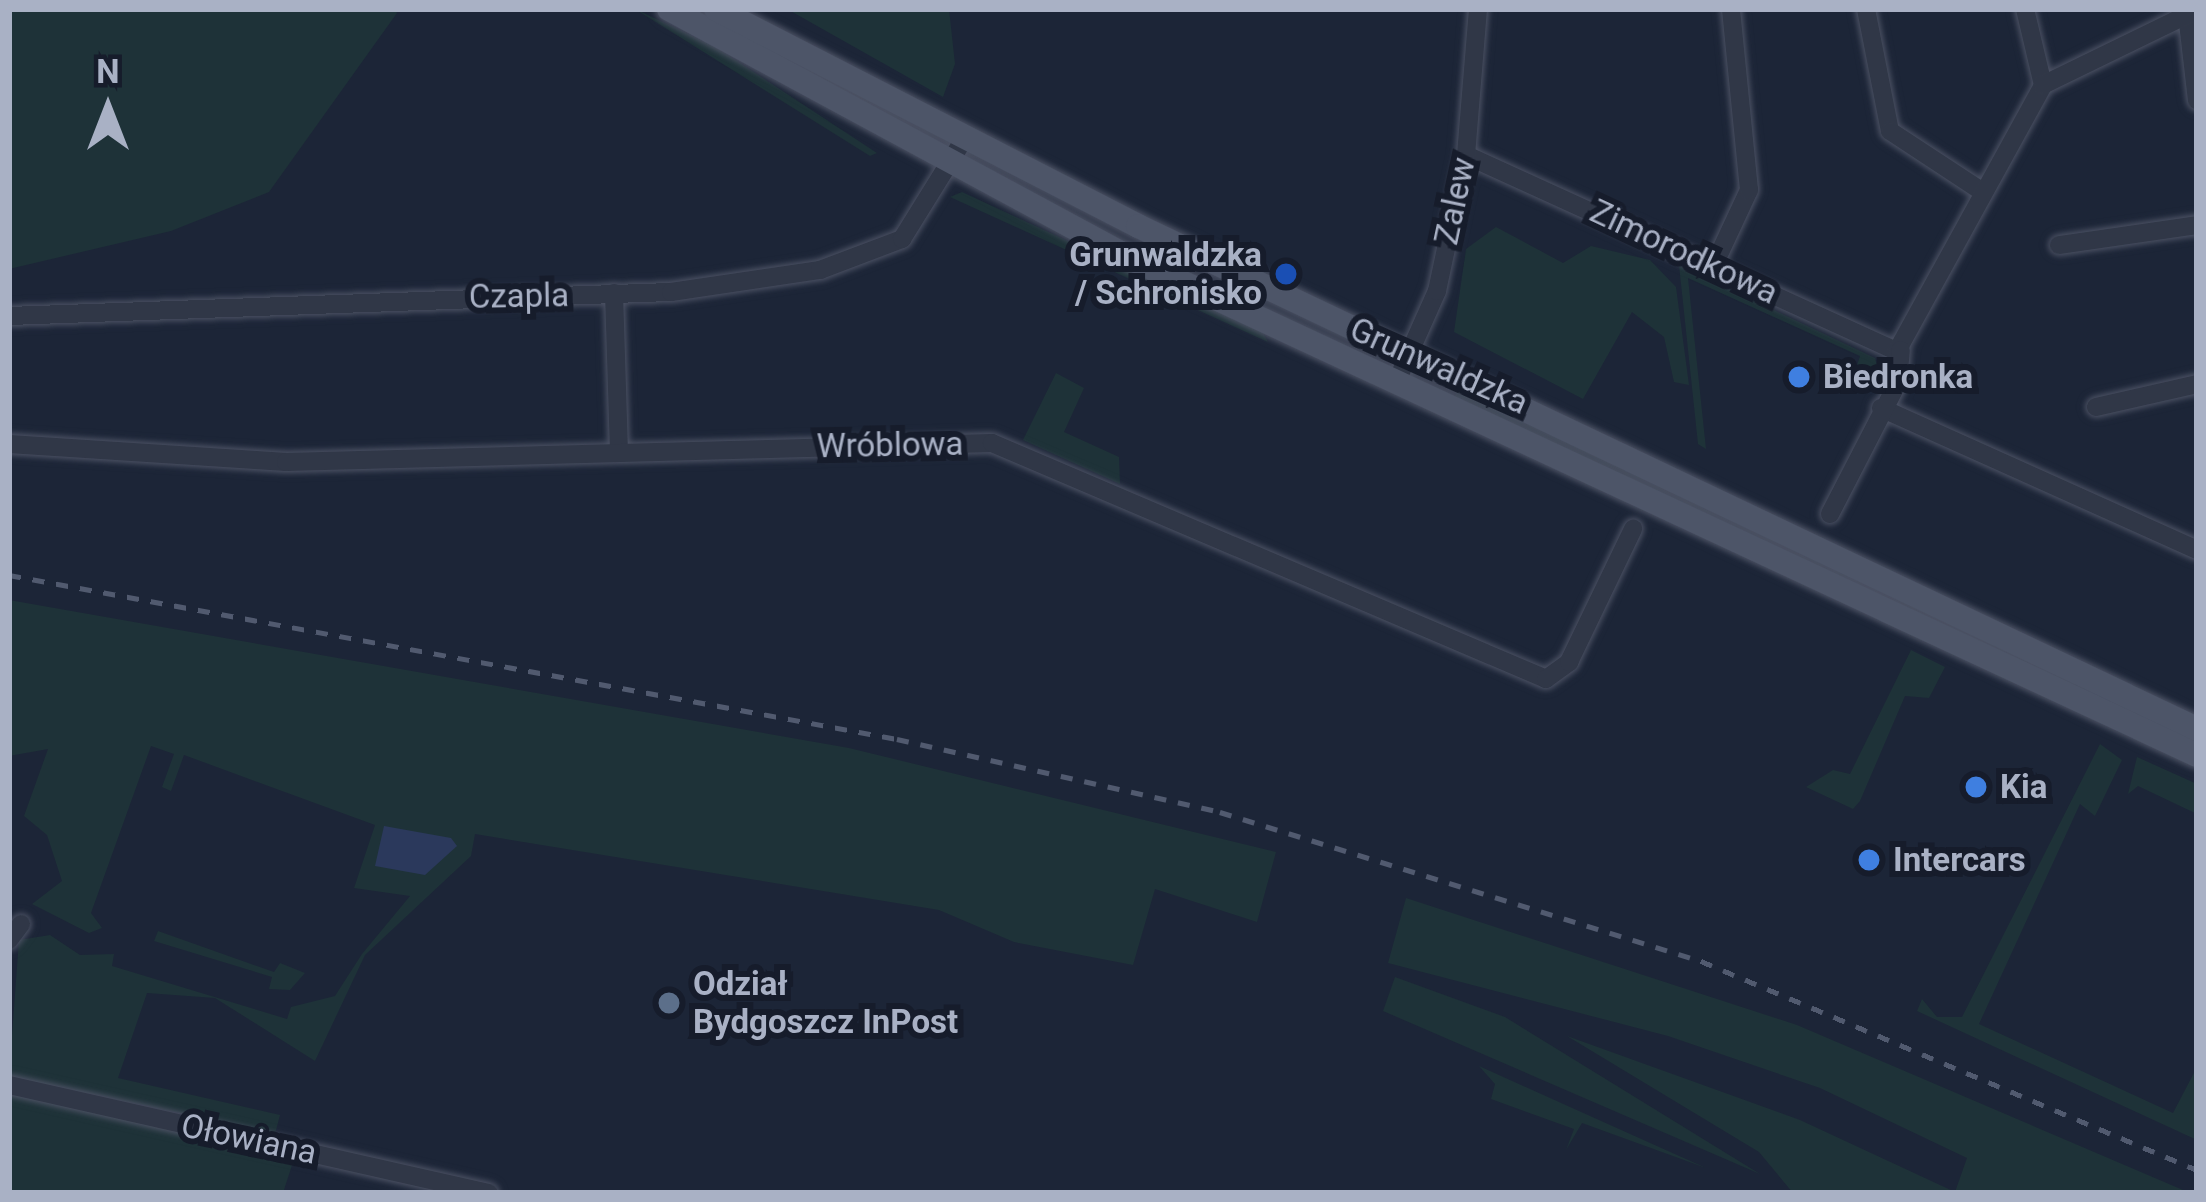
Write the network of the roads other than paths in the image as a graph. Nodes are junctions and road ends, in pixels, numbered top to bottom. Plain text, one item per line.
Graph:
1 (669, 9) edge
2 (716, 9) edge
3 (1478, 9) edge
4 (1731, 9) edge
5 (1866, 9) edge
6 (2026, 9) edge
7 (2192, 12) edge
8 (2043, 85) junction
9 (2197, 100) edge
10 (964, 139) junction
11 (1466, 154) junction
12 (948, 168) junction
13 (1983, 192) junction
14 (2197, 225) edge
15 (2059, 244) dead end
16 (1714, 265) junction
17 (614, 293) junction
18 (9, 316) edge
19 (1901, 350) junction
20 (1411, 355) junction
21 (1396, 383) junction
22 (2197, 384) edge
23 (2096, 407) dead end
24 (1881, 408) junction
25 (9, 444) edge
26 (619, 451) junction
27 (1830, 514) dead end
28 (1633, 529) dead end
29 (2197, 550) edge
30 (2197, 729) edge
31 (2197, 755) edge
32 (9, 1085) edge
33 (489, 1193) edge

1 - 12 main road, Grunwaldzka
2 - 10 main road, Grunwaldzka
3 - 11 street, Zalew
4 - 16 street
5 - 13 street
6 - 8 street
7 - 8 street
7 - 9 street
8 - 13 street
10 - 12 street, Czapla
10 - 20 main road, Grunwaldzka
11 - 16 street, Zimorodkowa
11 - 20 street, Zalew
12 - 17 street, Czapla
12 - 21 main road, Grunwaldzka
13 - 19 street
14 - 15 street
16 - 19 street, Zimorodkowa
17 - 18 street, Czapla
17 - 26 street
19 - 24 street
20 - 21 street, Zalew
20 - 30 main road, Grunwaldzka
21 - 31 main road, Grunwaldzka
22 - 23 street
24 - 27 street
24 - 29 street
25 - 26 street, Wróblowa
26 - 28 street, Wróblowa
32 - 33 street, Ołowiana

